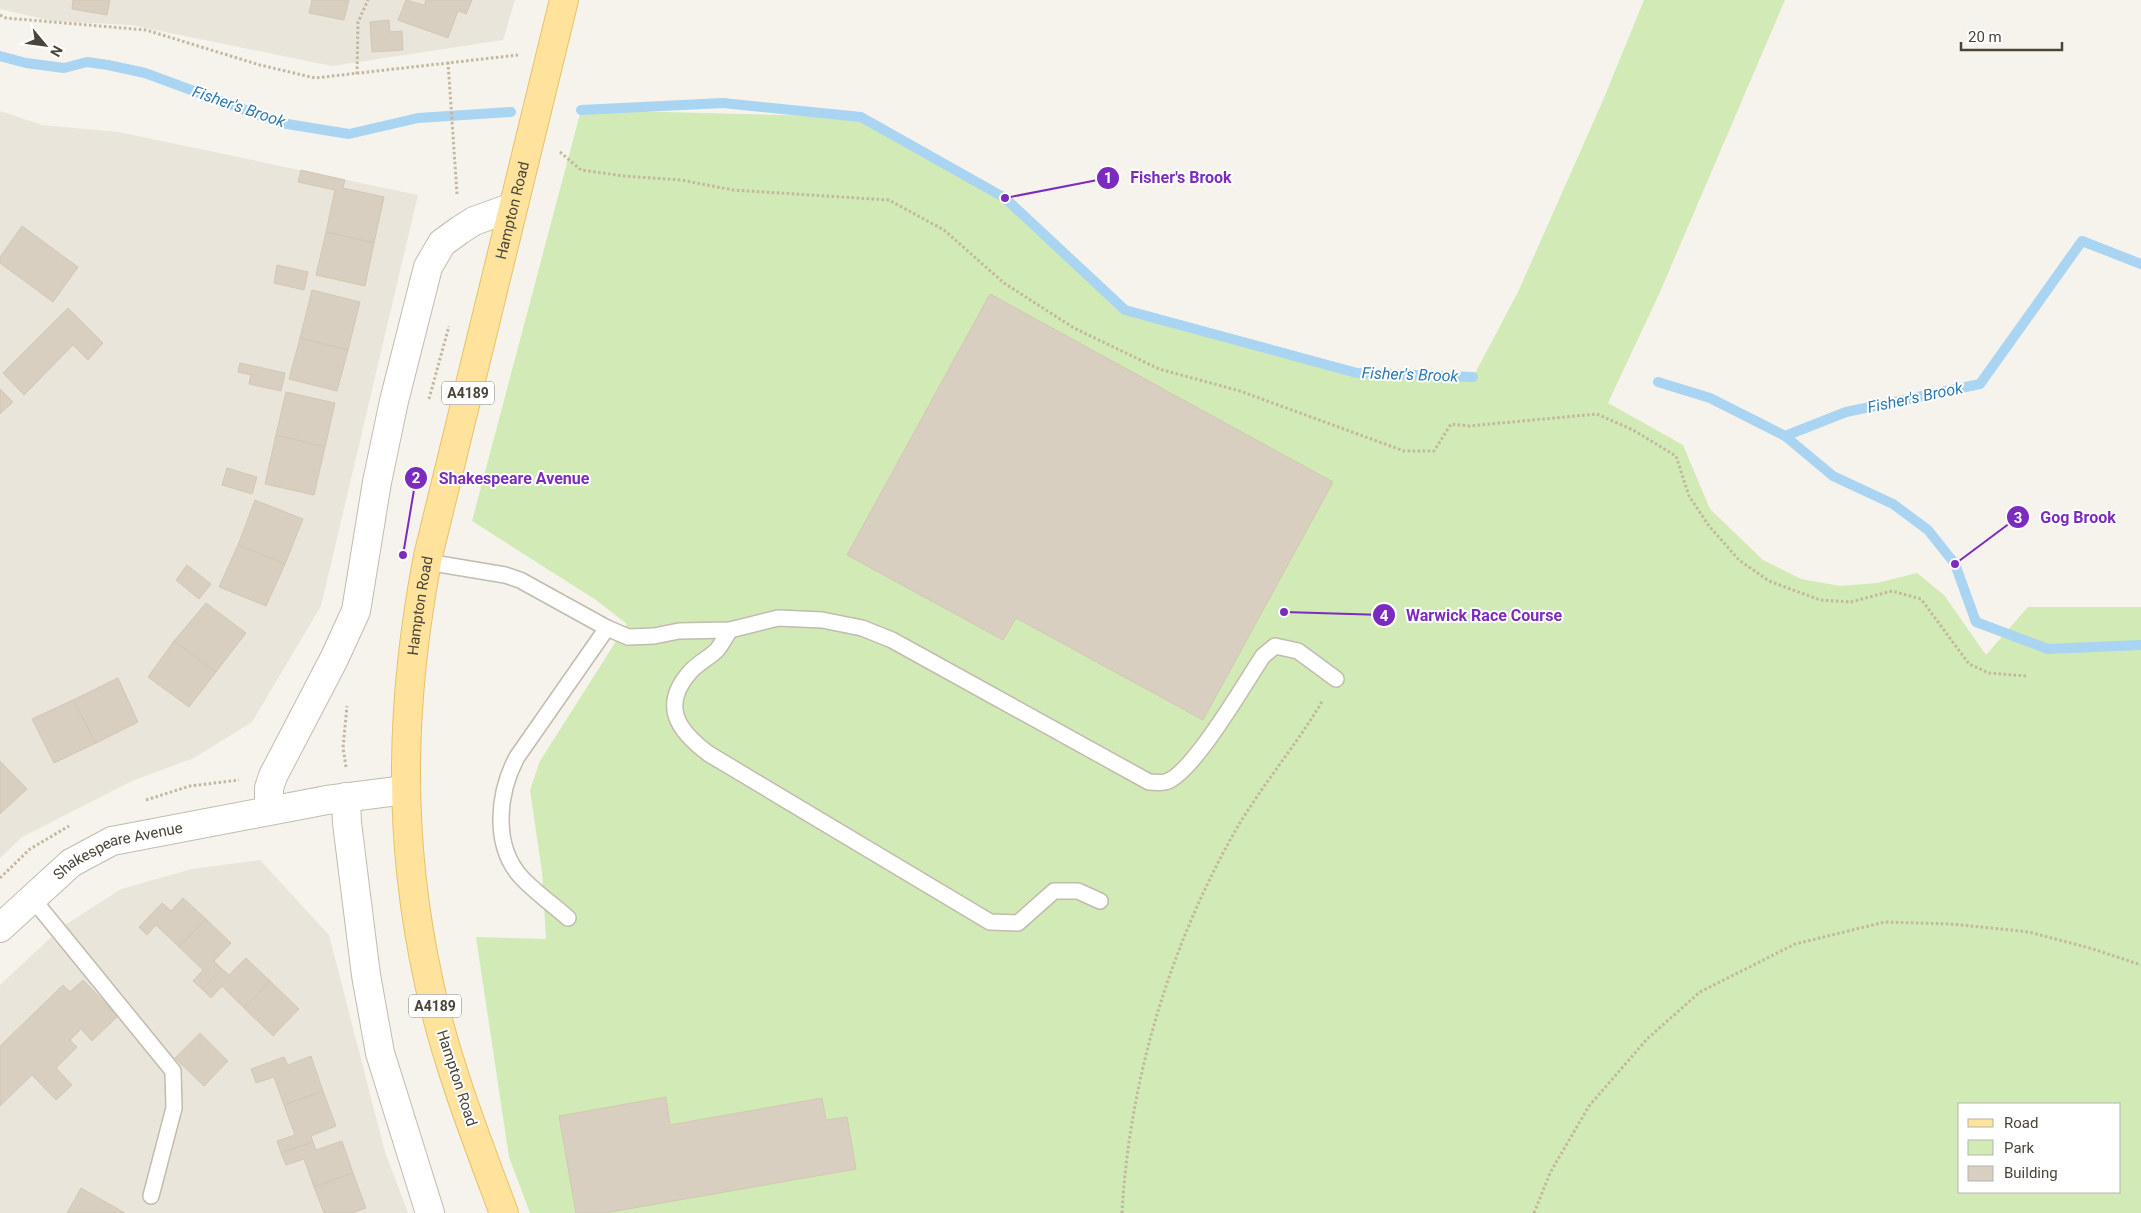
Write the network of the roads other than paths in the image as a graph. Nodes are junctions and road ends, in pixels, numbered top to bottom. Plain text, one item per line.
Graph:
1 (564, 0) edge
2 (513, 207) junction
3 (427, 562) junction
4 (607, 628) junction
5 (730, 630) junction
6 (1336, 679) road end
7 (347, 786) junction
8 (405, 790) junction
9 (269, 810) junction
10 (32, 898) junction
11 (1100, 901) dead end
12 (568, 918) dead end
13 (0, 928) edge
14 (151, 1196) dead end
15 (430, 1213) edge
16 (504, 1213) edge

1 - 2 main road, Hampton Road / A4189
2 - 3 main road, Hampton Road / A4189
2 - 9 street
3 - 4 lane
3 - 8 main road, Hampton Road / A4189
4 - 5 lane
4 - 12 lane
5 - 6 lane
5 - 11 lane
7 - 8 street, Shakespeare Avenue
7 - 9 street, Shakespeare Avenue
7 - 15 street
8 - 16 main road, Hampton Road / A4189
9 - 10 street, Shakespeare Avenue
10 - 13 street, Shakespeare Avenue
10 - 14 lane

